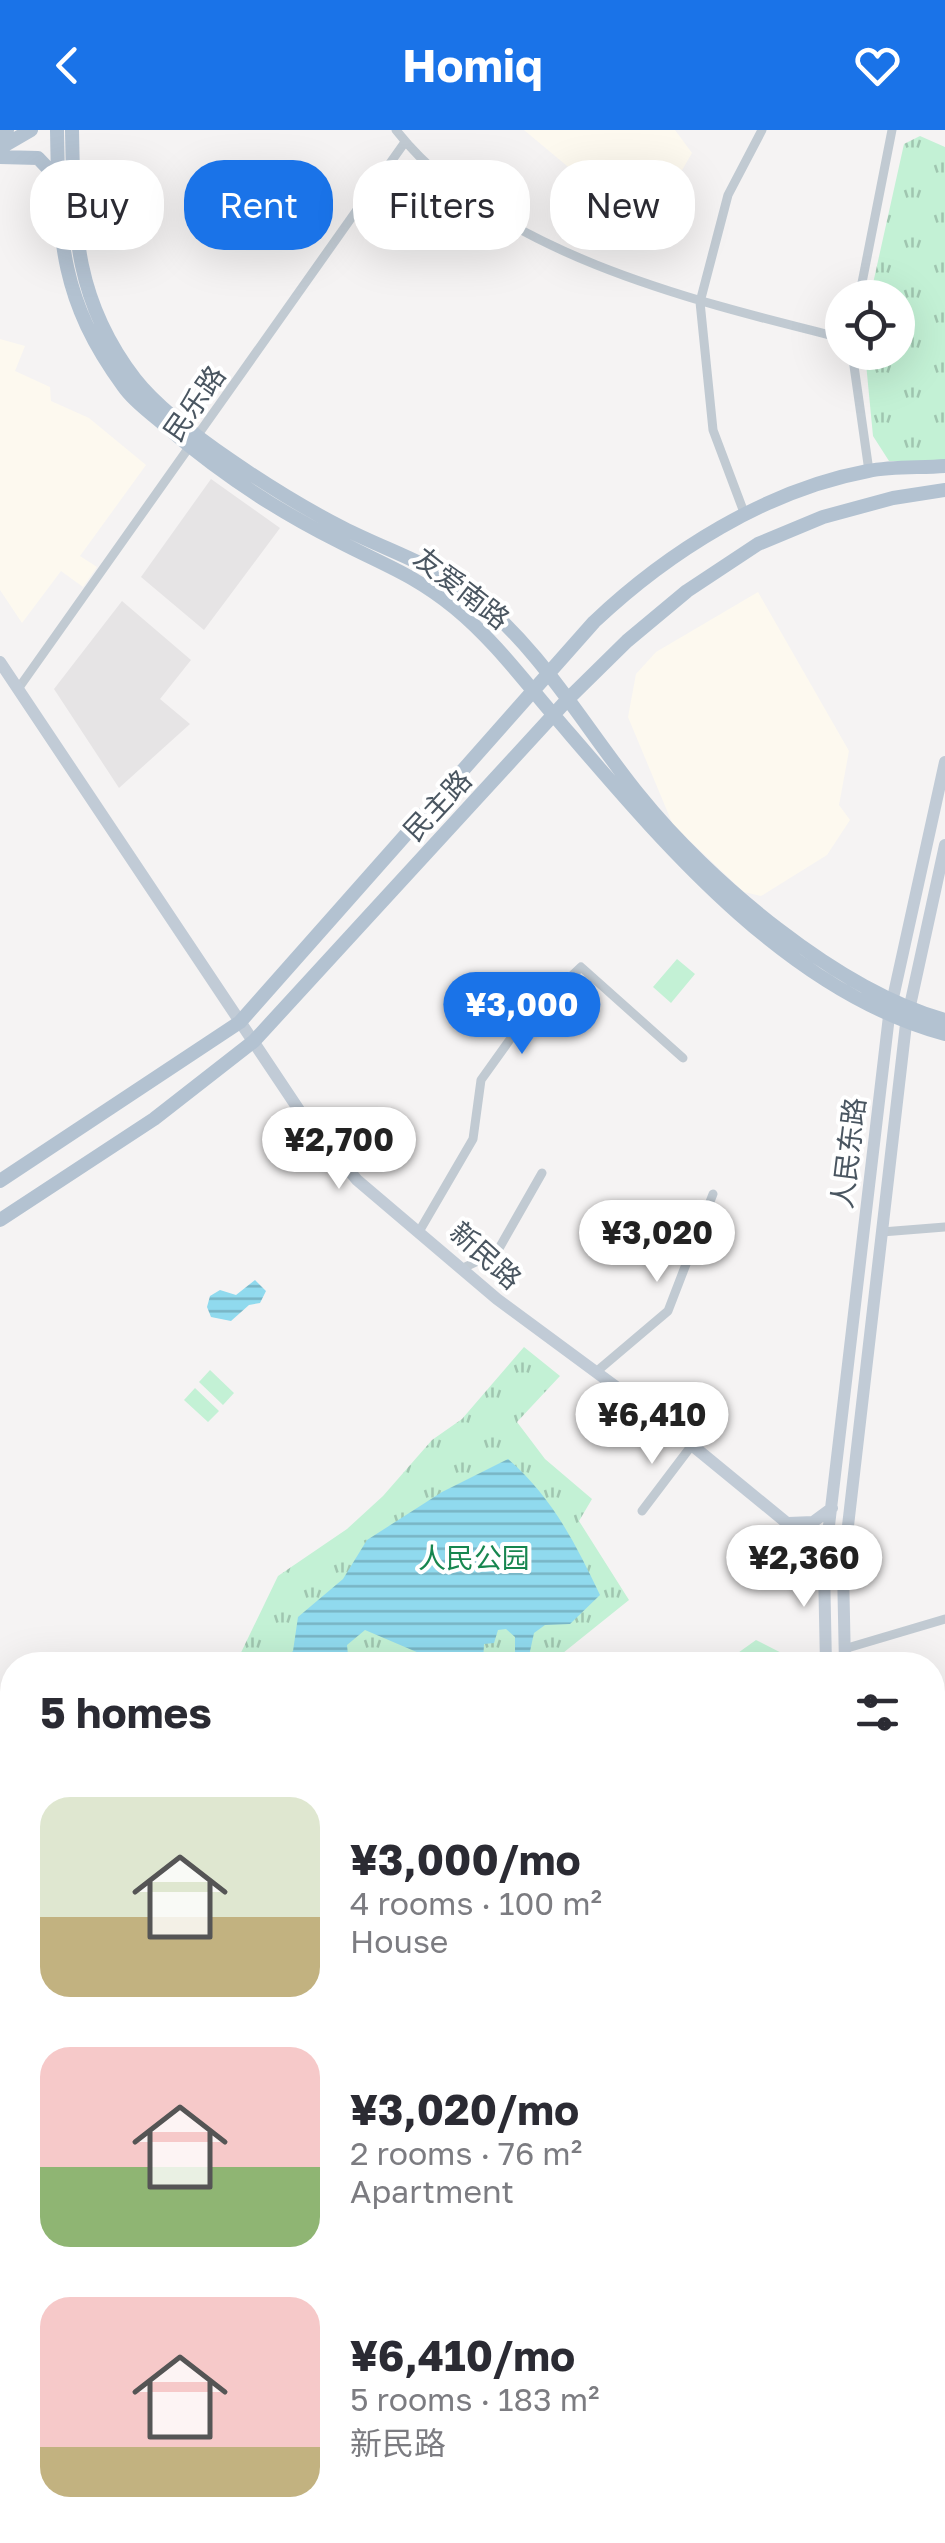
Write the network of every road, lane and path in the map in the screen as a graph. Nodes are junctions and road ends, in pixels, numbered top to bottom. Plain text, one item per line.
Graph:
1 (7, 130) edge
2 (32, 130) edge
3 (57, 130) edge
4 (72, 130) edge
5 (396, 130) edge
6 (762, 130) edge
7 (892, 130) edge
8 (0, 134) edge
9 (406, 142) junction
10 (0, 148) edge
11 (0, 157) edge
12 (40, 160) edge
13 (58, 160) edge
14 (62, 250) edge
15 (863, 280) edge
16 (700, 302) junction
17 (825, 334) edge
18 (855, 370) edge
19 (194, 441) junction
20 (945, 466) edge
21 (869, 470) junction
22 (945, 490) edge
23 (745, 515) junction
24 (0, 662) edge
25 (550, 674) junction
26 (18, 689) junction
27 (536, 692) junction
28 (567, 700) junction
29 (554, 715) junction
30 (945, 762) edge
31 (945, 845) edge
32 (891, 1009) junction
33 (907, 1017) junction
34 (945, 1020) edge
35 (240, 1022) junction
36 (945, 1034) edge
37 (254, 1041) junction
38 (683, 1058) dead end
39 (542, 1173) dead end
40 (0, 1181) edge
41 (713, 1194) dead end
42 (0, 1220) edge
43 (945, 1227) edge
44 (420, 1230) junction
45 (882, 1232) junction
46 (463, 1268) junction
47 (596, 1372) junction
48 (692, 1445) junction
49 (832, 1508) junction
50 (642, 1511) dead end
51 (789, 1523) junction
52 (826, 1555) junction
53 (843, 1569) junction
54 (753, 1570) dead end
55 (945, 1619) edge
56 (844, 1649) junction
57 (826, 1652) edge
58 (844, 1652) edge

1 - 8 main road
2 - 10 main road
3 - 13 main road, 友爱南路
4 - 19 main road, 友爱南路
5 - 9 street
6 - 16 street
7 - 15 street
9 - 16 street
9 - 19 street, 民乐路
11 - 12 main road
14 - 19 main road, 友爱南路
16 - 17 street
16 - 23 street
18 - 21 street
19 - 25 main road, 友爱南路
19 - 26 street, 民乐路
19 - 27 main road, 友爱南路
20 - 21 main road, 民主路
21 - 23 main road, 民主路
22 - 28 main road, 民主路
23 - 25 main road, 民主路
24 - 26 main road, 新民路
25 - 27 main road, 民主路
25 - 28 main road, 友爱南路
26 - 35 main road, 新民路
27 - 29 main road, 友爱南路
27 - 35 main road, 民主路
28 - 29 main road, 民主路
28 - 32 main road, 友爱南路
29 - 32 main road, 友爱南路
29 - 37 main road, 民主路
30 - 32 main road, 人民东路
31 - 33 main road, 人民东路
32 - 33 main road, 友爱南路
32 - 49 main road, 人民东路
33 - 34 main road, 友爱南路
33 - 36 main road, 友爱南路
33 - 45 main road, 人民东路
35 - 37 main road, 新民路
35 - 40 main road, 民主路
37 - 42 main road, 民主路
37 - 44 main road, 新民路
38 - 44 street
39 - 46 street
41 - 47 street
43 - 45 street
44 - 46 main road, 新民路
45 - 53 main road, 人民东路
46 - 47 main road, 新民路
47 - 48 main road, 新民路
48 - 50 street
48 - 51 main road, 新民路
49 - 51 main road
49 - 52 main road, 人民东路
51 - 52 main road, 新民路
51 - 54 street
52 - 53 main road, 新民路
52 - 57 main road, 人民东路
53 - 56 main road, 人民东路
55 - 56 street
56 - 58 main road, 人民东路

